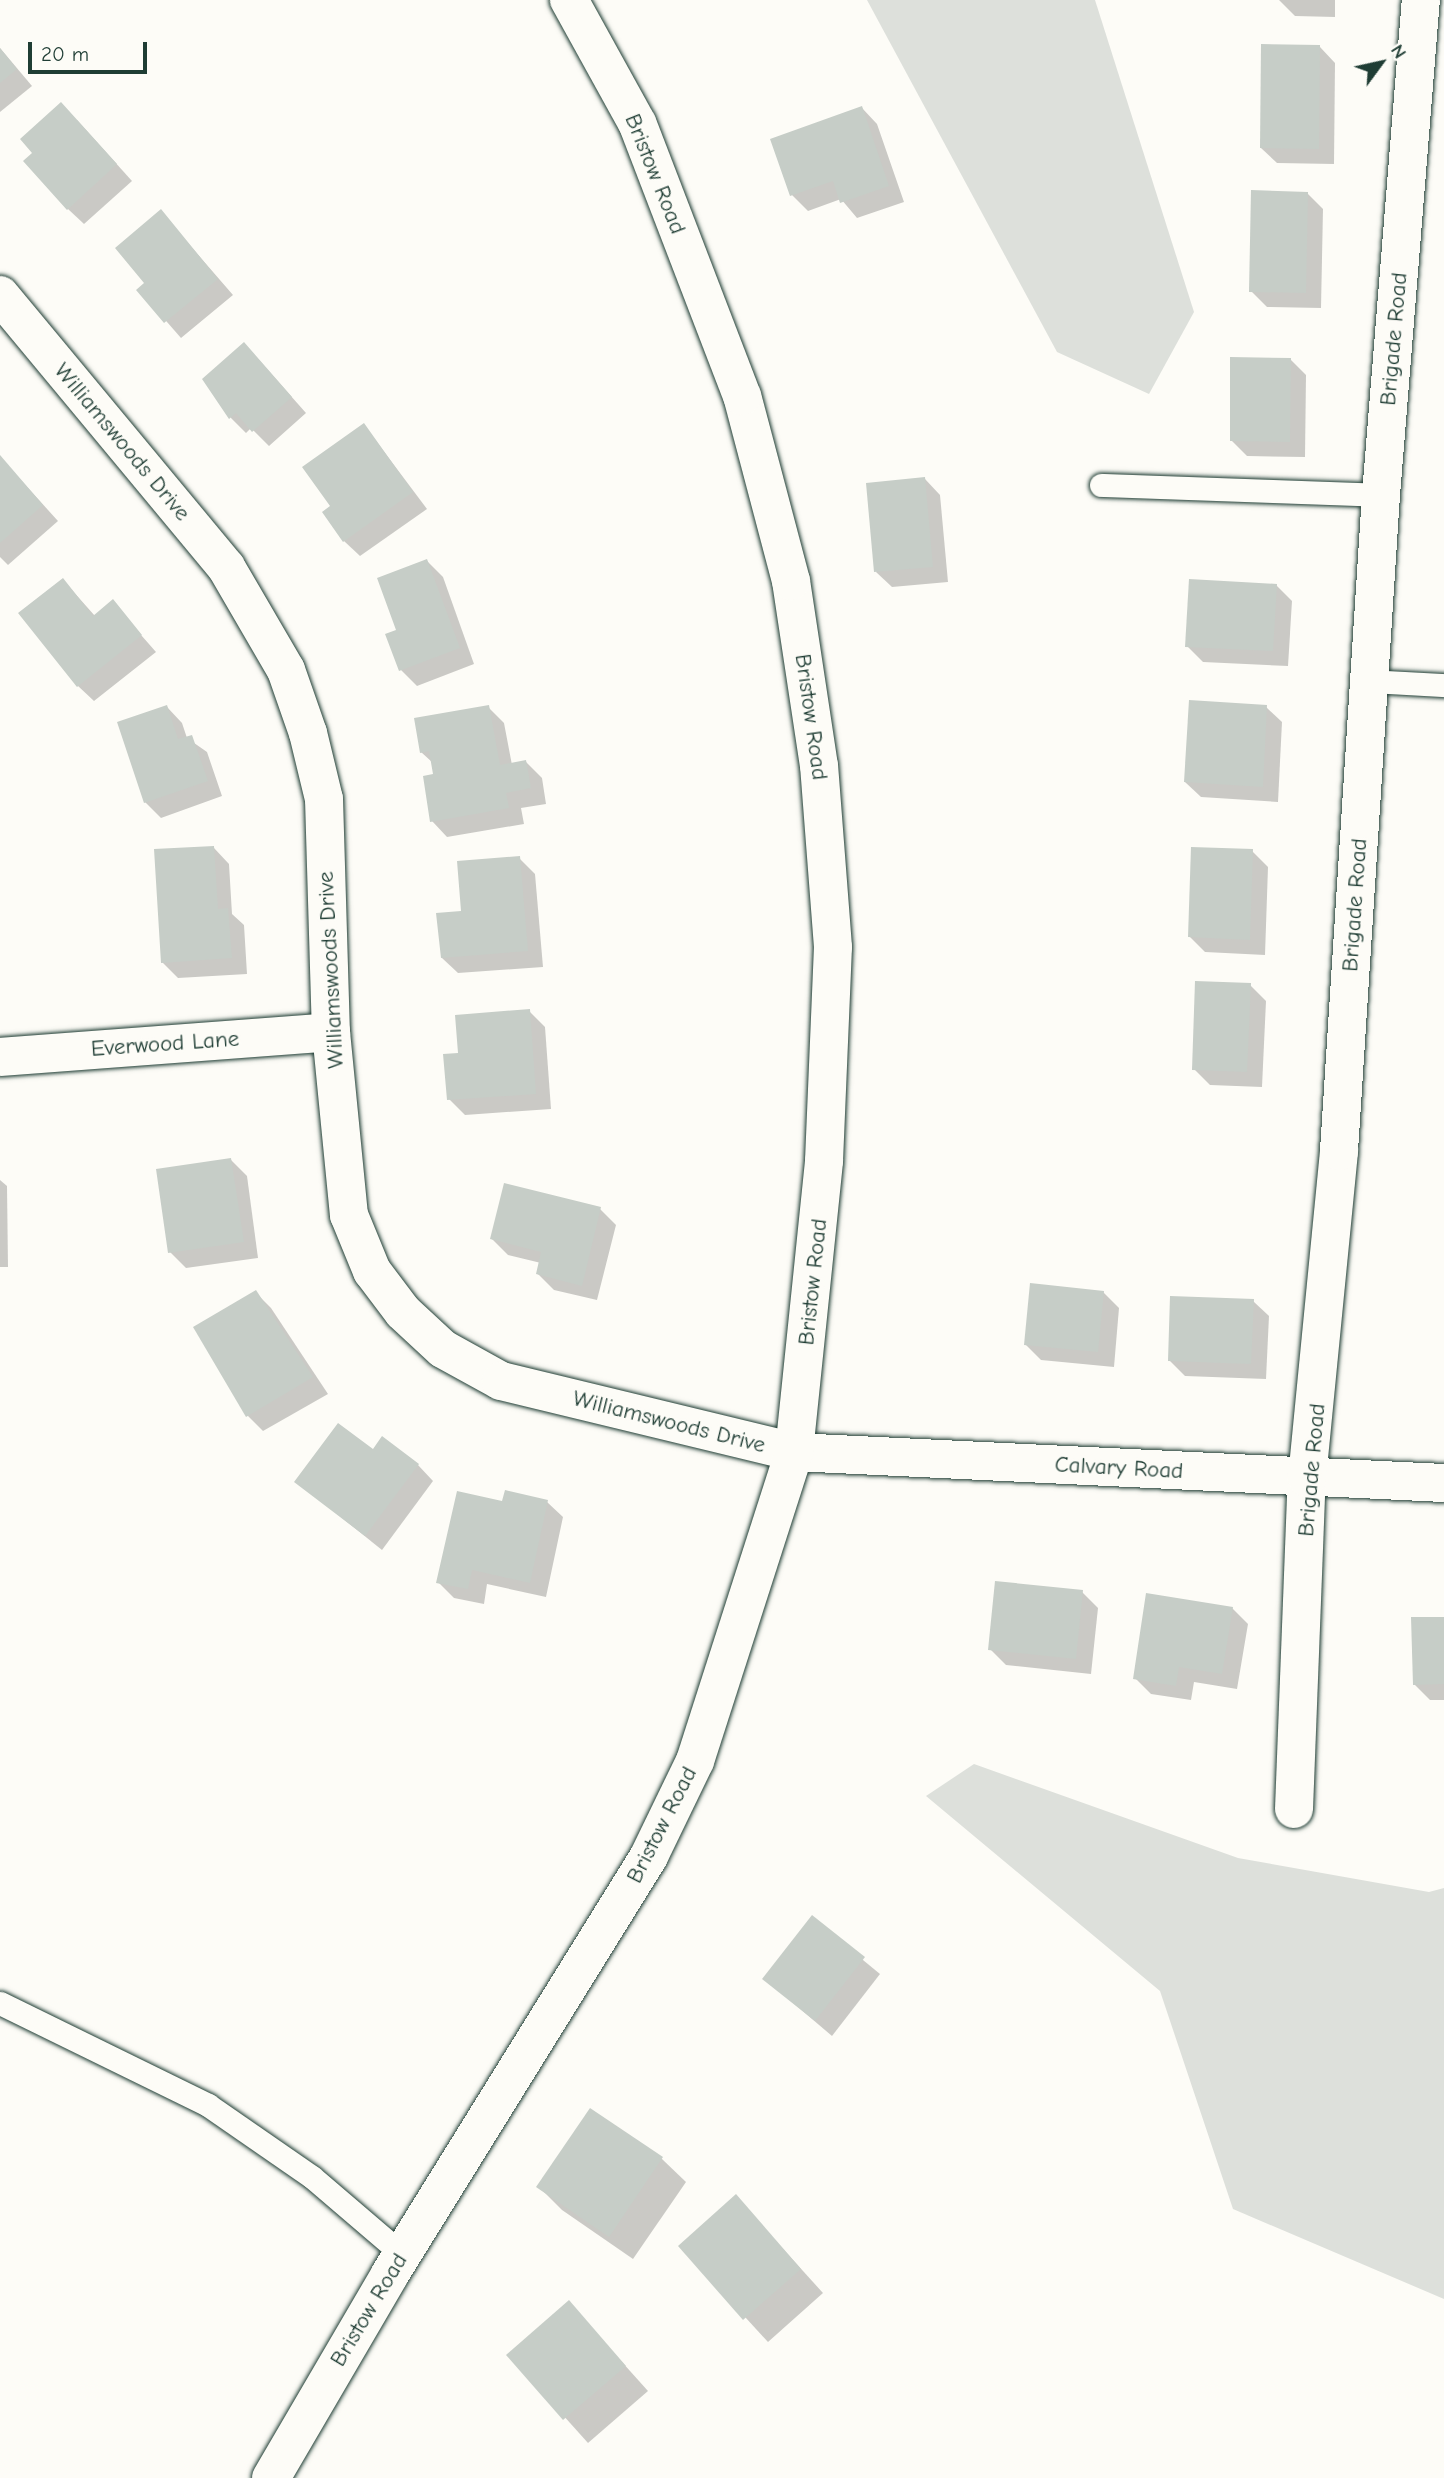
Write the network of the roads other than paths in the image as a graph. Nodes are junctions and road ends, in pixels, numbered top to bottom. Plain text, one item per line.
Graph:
1 (569, 0) edge
2 (1421, 0) edge
3 (0, 295) edge
4 (1101, 485) dead end
5 (1381, 495) junction
6 (1369, 681) junction
7 (1444, 685) edge
8 (331, 1032) junction
9 (0, 1057) edge
10 (794, 1452) junction
11 (1307, 1478) junction
12 (1444, 1483) edge
13 (1294, 1809) dead end
14 (0, 2003) edge
15 (402, 2254) junction
16 (271, 2478) edge

1 - 10 street, Bristow Road
2 - 5 street, Brigade Road
3 - 8 street, Williamswoods Drive
4 - 5 lane
5 - 6 street, Brigade Road
6 - 7 lane
6 - 11 street, Brigade Road
8 - 9 street, Everwood Lane
8 - 10 street, Williamswoods Drive
10 - 11 street, Calvary Road
10 - 15 street, Bristow Road
11 - 12 street, Calvary Road
11 - 13 street, Brigade Road
14 - 15 lane
15 - 16 street, Bristow Road

